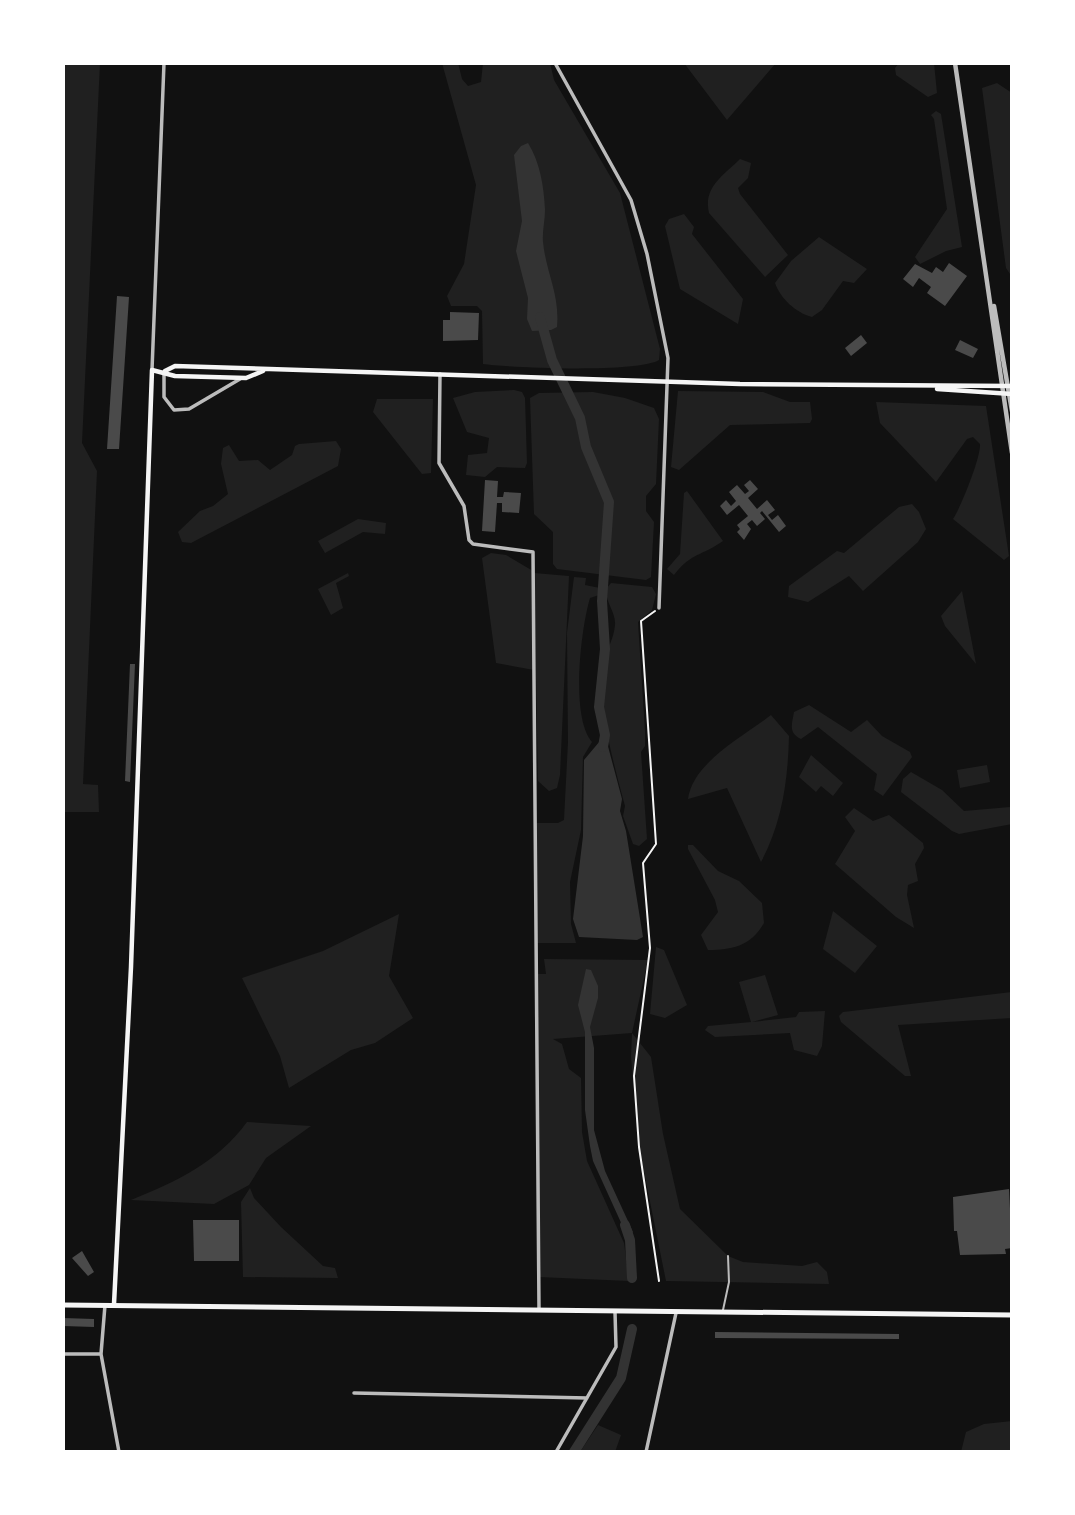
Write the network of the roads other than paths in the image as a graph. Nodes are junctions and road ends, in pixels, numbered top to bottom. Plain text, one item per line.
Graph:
1 (164, 63) edge
2 (555, 63) edge
3 (955, 63) edge
4 (990, 288) junction
5 (152, 370) junction
6 (165, 371) junction
7 (263, 371) junction
8 (440, 374) junction
9 (242, 377) junction
10 (669, 381) junction
11 (1002, 386) junction
12 (1010, 386) edge
13 (901, 387) junction
14 (1003, 393) junction
15 (1011, 394) edge
16 (1012, 411) edge
17 (1012, 453) edge
18 (659, 608) road end
19 (728, 1256) dead end
20 (105, 1304) junction
21 (114, 1304) junction
22 (63, 1305) edge
23 (539, 1311) junction
24 (615, 1312) junction
25 (676, 1312) junction
26 (723, 1313) junction
27 (1012, 1315) edge
28 (63, 1354) edge
29 (101, 1354) junction
30 (354, 1393) dead end
31 (587, 1398) junction
32 (119, 1452) edge
33 (555, 1452) edge
34 (646, 1452) edge

1 - 5 street
2 - 10 street
3 - 4 street
4 - 11 street
4 - 12 street
5 - 6 main road
5 - 21 main road
6 - 7 main road
6 - 9 main road
6 - 9 street
7 - 8 main road
7 - 9 main road
8 - 10 main road
8 - 23 street
10 - 13 main road
10 - 18 street
11 - 12 main road
11 - 13 main road
11 - 14 street
12 - 15 street
13 - 14 main road
14 - 15 main road
14 - 17 street
15 - 16 street
19 - 26 lane
20 - 21 main road
20 - 22 main road
20 - 29 street
21 - 23 main road
23 - 24 main road
24 - 25 main road
24 - 31 street
25 - 26 main road
25 - 34 street
26 - 27 main road
28 - 29 street
29 - 32 street
30 - 31 street
31 - 33 street

